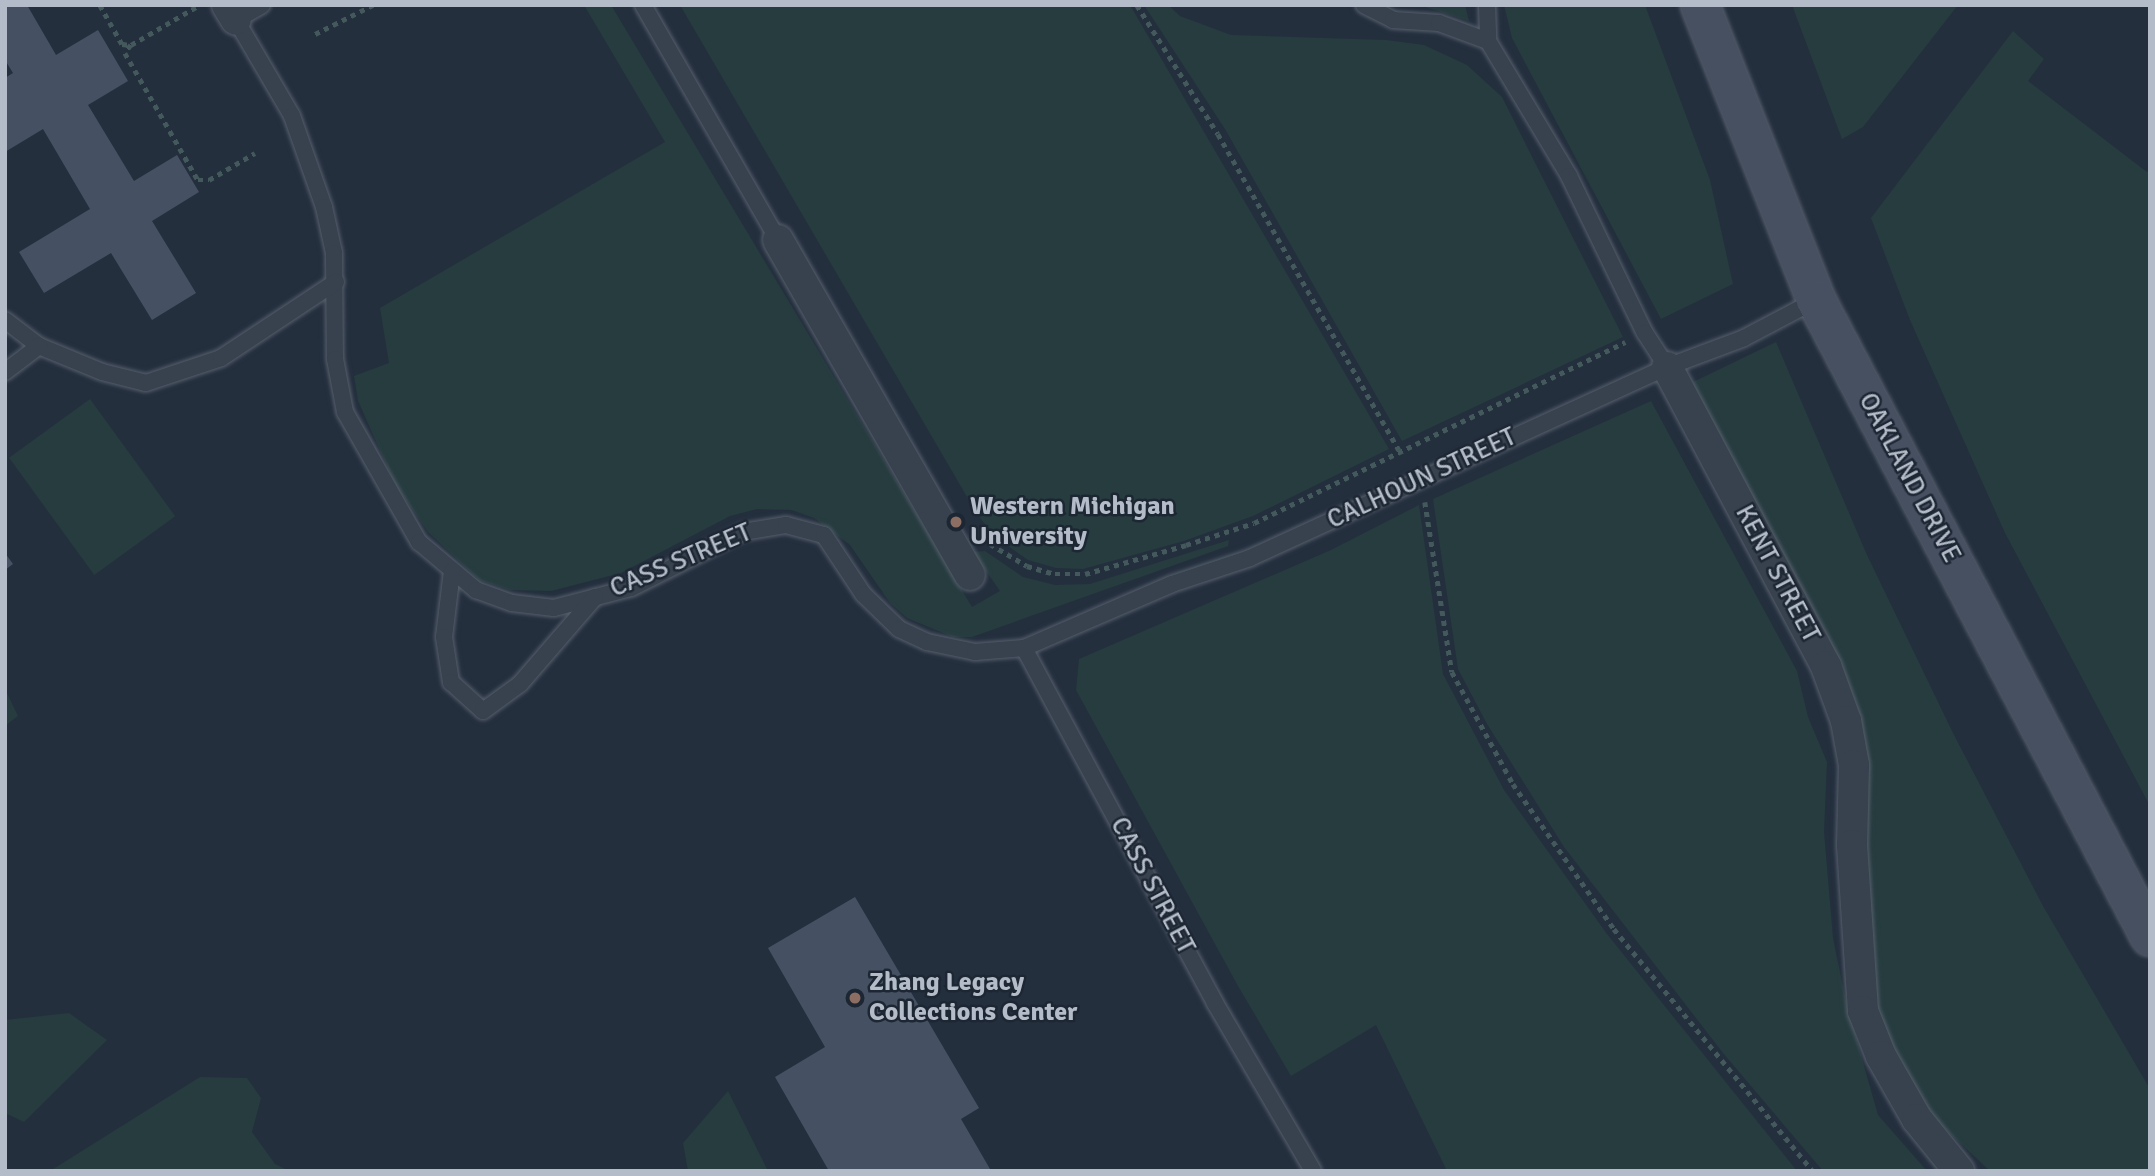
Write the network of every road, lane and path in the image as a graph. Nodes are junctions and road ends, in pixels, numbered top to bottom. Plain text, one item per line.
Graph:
1 (100, 5) edge
2 (198, 5) edge
3 (262, 5) edge
4 (373, 5) edge
5 (643, 5) edge
6 (1138, 5) edge
7 (1364, 5) edge
8 (1487, 5) edge
9 (1700, 5) edge
10 (232, 12) edge
11 (316, 34) dead end
12 (1488, 41) junction
13 (131, 45) junction
14 (256, 153) dead end
15 (778, 240) joint
16 (336, 282) junction
17 (1816, 300) junction
18 (5, 320) edge
19 (1645, 332) junction
20 (38, 346) junction
21 (1667, 367) junction
22 (5, 372) edge
23 (1399, 450) junction
24 (1425, 502) dead end
25 (984, 535) dead end
26 (452, 570) junction
27 (971, 575) dead end
28 (596, 597) junction
29 (1024, 648) junction
30 (2150, 937) edge
31 (1313, 1171) edge
32 (1813, 1171) edge
33 (1959, 1171) edge

1 - 13 path
2 - 13 path
3 - 10 lane
4 - 11 path
5 - 15 lane
6 - 23 path
7 - 12 lane
8 - 12 lane, KENT STREET
9 - 17 main road, OAKLAND DRIVE
10 - 16 lane, CASS STREET
12 - 19 lane, KENT STREET
13 - 14 path
15 - 27 street
16 - 20 lane
16 - 26 lane, CASS STREET
17 - 21 lane, CALHOUN STREET
17 - 30 main road, OAKLAND DRIVE
18 - 20 lane
19 - 21 lane, KENT STREET
19 - 23 path
20 - 22 lane
21 - 29 lane, CALHOUN STREET
21 - 33 street, KENT STREET
23 - 25 path
24 - 32 path
26 - 28 lane, CASS STREET
26 - 28 lane
28 - 29 lane, CASS STREET
29 - 31 lane, CASS STREET

